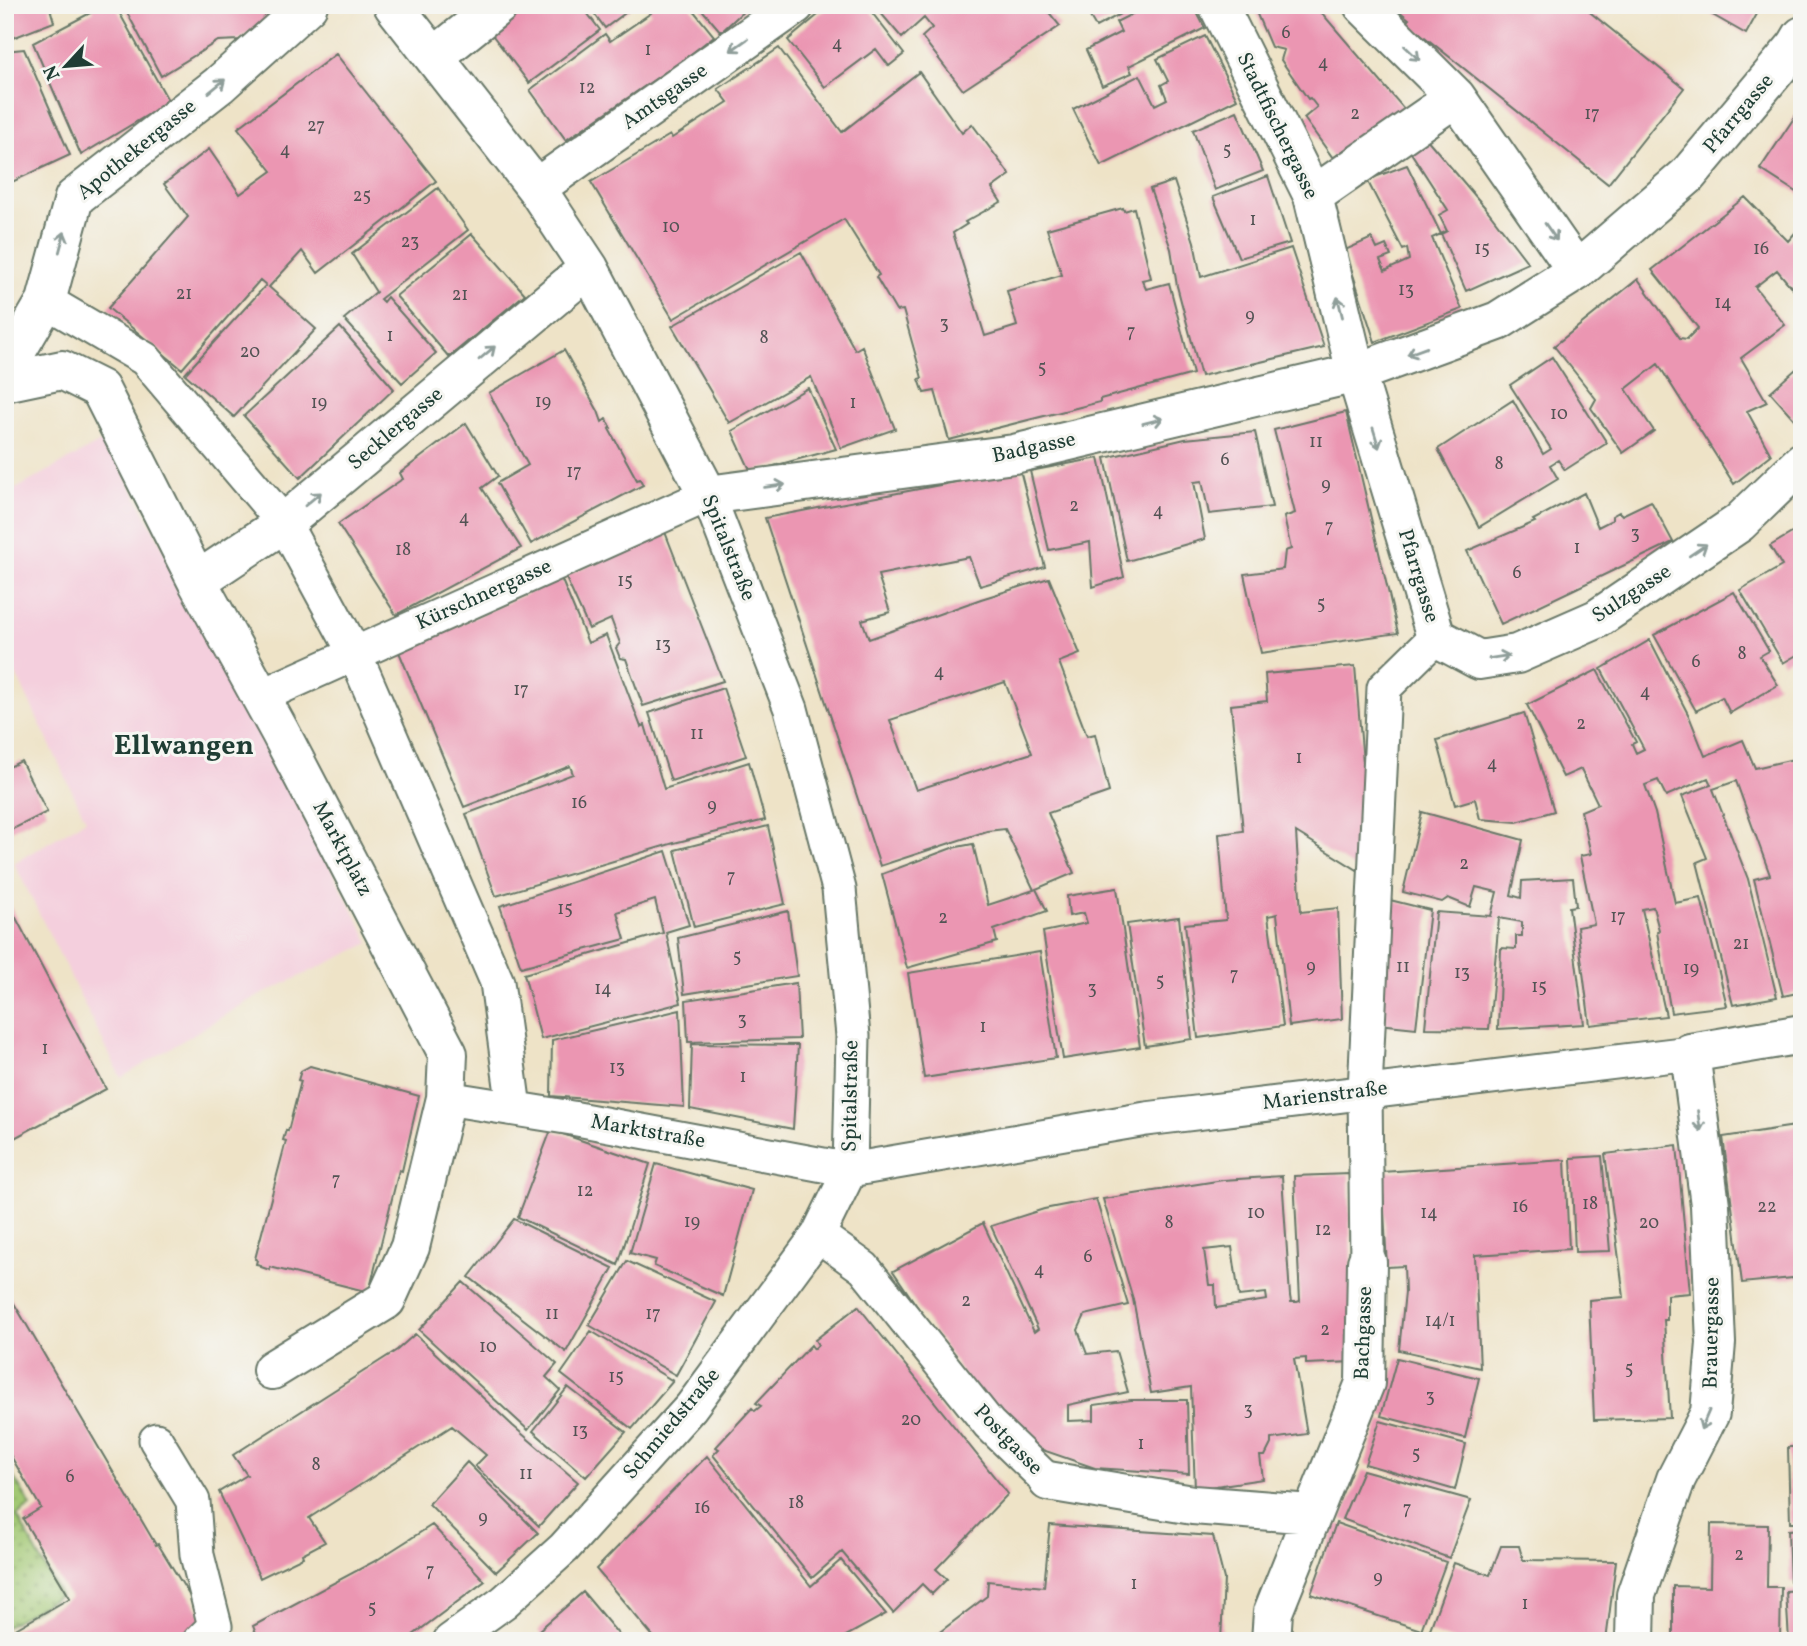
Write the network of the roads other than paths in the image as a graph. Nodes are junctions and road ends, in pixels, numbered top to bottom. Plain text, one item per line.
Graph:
1 (308, 5) edge
2 (393, 5) edge
3 (499, 5) edge
4 (795, 5) edge
5 (1218, 5) edge
6 (1363, 5) edge
7 (1802, 36) edge
8 (434, 57) junction
9 (1456, 97) junction
10 (536, 188) junction
11 (1313, 196) junction
12 (589, 268) junction
13 (1577, 271) junction
14 (46, 301) junction
15 (5, 371) edge
16 (1356, 373) junction
17 (5, 382) edge
18 (1802, 462) edge
19 (708, 495) junction
20 (284, 523) junction
21 (197, 581) junction
22 (1436, 637) junction
23 (354, 652) junction
24 (261, 696) junction
25 (1802, 1034) edge
26 (1690, 1053) junction
27 (1365, 1091) junction
28 (446, 1098) junction
29 (514, 1108) junction
30 (850, 1170) junction
31 (818, 1235) junction
32 (1367, 1262) joint
33 (272, 1370) dead end
34 (156, 1440) dead end
35 (1048, 1481) joint
36 (1312, 1514) junction
37 (200, 1641) edge
38 (450, 1641) edge
39 (1271, 1641) edge
40 (1635, 1641) edge

14 -> 1 street, Apothekergasse
2 - 8 street, Spitalstraße
3 - 8 street
4 -> 10 street, Amtsgasse
5 - 11 street, Stadtfischergasse
6 -> 9 street
7 - 13 street, Pfarrgasse
8 - 10 street, Spitalstraße
9 - 11 street
9 -> 13 street
10 - 12 street, Spitalstraße
16 -> 11 street, Stadtfischergasse
12 - 19 street, Spitalstraße
20 -> 12 street, Secklergasse
13 -> 16 street, Pfarrgasse
14 - 15 street, Apothekergasse
14 - 20 street
19 -> 16 street, Badgasse
16 -> 22 street, Pfarrgasse
17 - 21 street, Marktplatz
22 -> 18 street, Sulzgasse
19 - 23 street, Kürschnergasse
19 - 30 street, Spitalstraße
20 - 21 street, Secklergasse
20 - 23 street
21 - 24 street, Marktplatz
22 - 27 street, Pfarrgasse
23 - 24 street, Kürschnergasse
23 - 29 street
24 - 28 street, Marktplatz
25 - 26 street, Marienstraße
26 - 27 street, Marienstraße
26 -> 40 street, Brauergasse
27 - 30 street, Marienstraße
27 - 32 street, Bachgasse
28 - 29 street, Marktstraße
28 - 33 street, Marktplatz
29 - 30 street, Marktstraße
30 - 31 street, Schmiedstraße
31 - 35 street, Postgasse
31 - 38 street, Schmiedstraße
32 - 36 street, Bachgasse
34 - 37 street
35 - 36 street, Postgasse
36 - 39 street, Bachgasse

